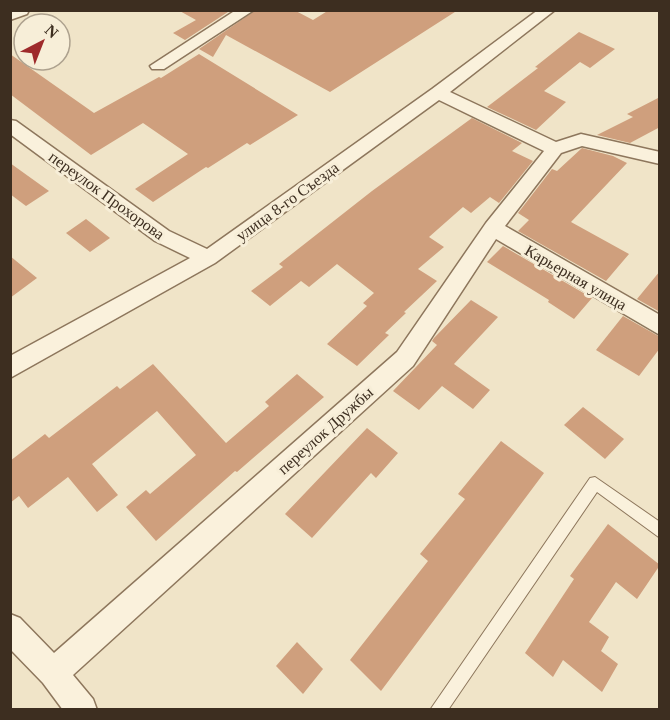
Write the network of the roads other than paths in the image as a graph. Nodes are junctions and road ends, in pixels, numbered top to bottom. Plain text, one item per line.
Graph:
1 (20, 10) edge
2 (247, 10) edge
3 (548, 10) edge
4 (10, 15) edge
5 (158, 66) dead end
6 (438, 93) junction
7 (10, 125) edge
8 (555, 149) junction
9 (660, 158) edge
10 (493, 228) junction
11 (208, 258) junction
12 (660, 326) edge
13 (10, 368) edge
14 (660, 531) edge
15 (10, 628) edge
16 (53, 673) junction
17 (82, 710) edge
18 (438, 710) edge

1 - 4 street
2 - 5 street
3 - 6 street, улица 8-го Съезда
6 - 8 street
6 - 11 street, улица 8-го Съезда
7 - 11 street, переулок Прохорова
8 - 9 street
8 - 10 street, переулок Дружбы
10 - 12 street, Карьерная улица
10 - 16 street, переулок Дружбы
11 - 13 street, улица 8-го Съезда
14 - 18 lane
15 - 16 street
16 - 17 street

